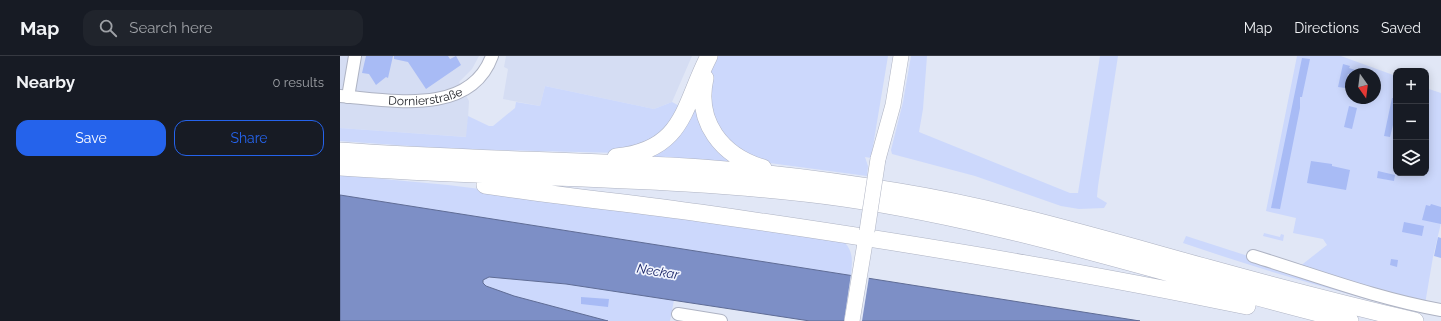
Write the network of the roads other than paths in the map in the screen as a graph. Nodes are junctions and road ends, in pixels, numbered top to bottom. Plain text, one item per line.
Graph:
1 (355, 56) edge
2 (492, 56) edge
3 (709, 56) edge
4 (714, 56) edge
5 (893, 56) edge
6 (902, 56) edge
7 (344, 97) edge
8 (340, 151) edge
9 (878, 159) junction
10 (579, 163) junction
11 (340, 167) edge
12 (439, 173) junction
13 (791, 176) junction
14 (866, 234) junction
15 (1253, 256) dead end
16 (1441, 310) edge
17 (678, 314) dead end
18 (721, 321) edge
19 (852, 321) edge
20 (1318, 321) edge
21 (1350, 321) edge
22 (1415, 321) edge

1 - 7 street
2 - 7 street, Dornierstraße
3 - 10 highway
4 - 13 highway
5 - 9 main road
6 - 9 main road
8 - 10 highway
9 - 14 main road, bridge
10 - 13 highway
11 - 12 highway
12 - 14 highway
12 - 21 highway
13 - 22 highway
14 - 19 main road
14 - 20 highway
15 - 16 street
17 - 18 street

